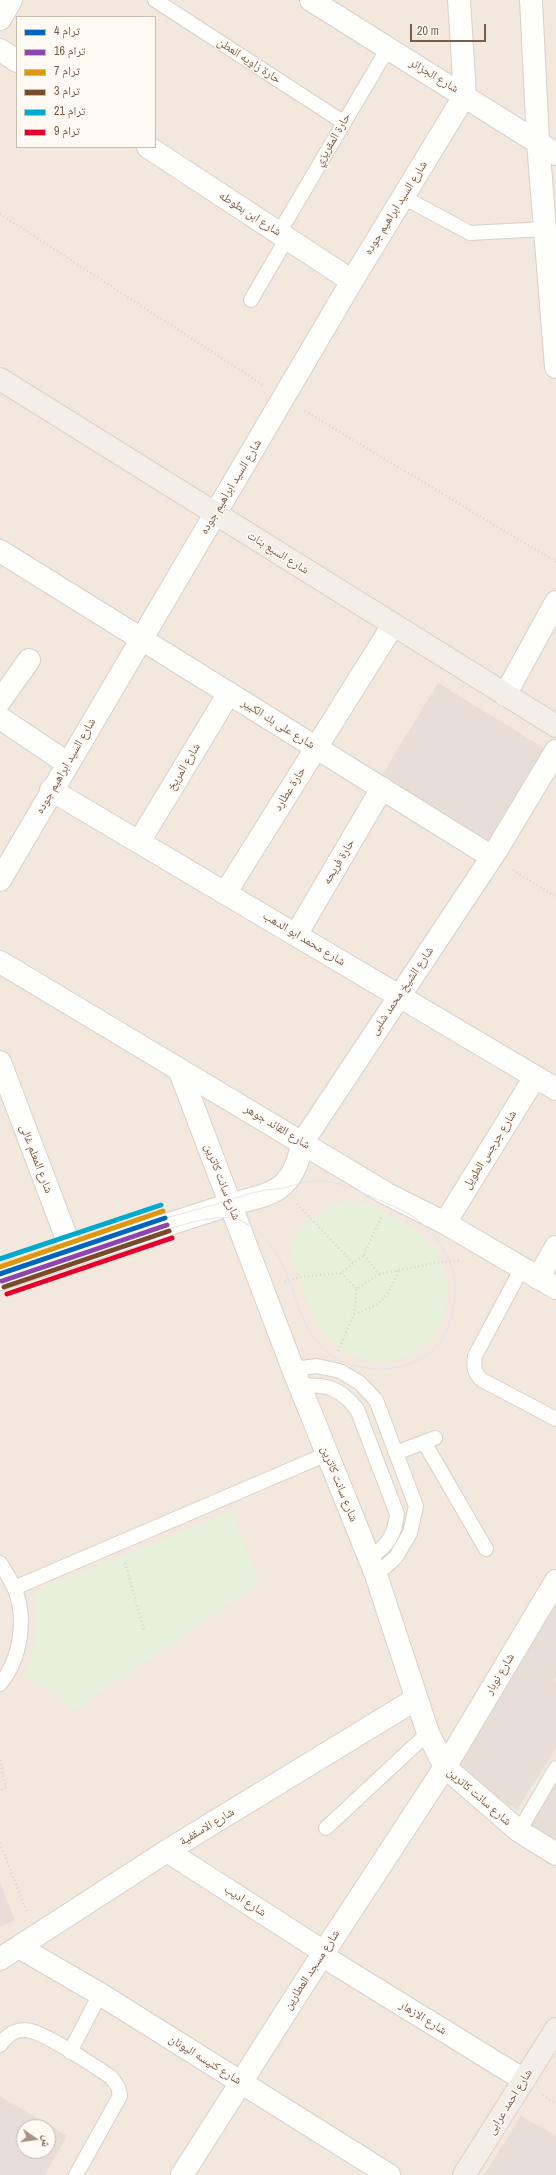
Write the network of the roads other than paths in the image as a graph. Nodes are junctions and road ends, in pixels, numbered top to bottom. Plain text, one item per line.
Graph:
1 (11, 0) edge
2 (155, 0) edge
3 (311, 0) edge
4 (459, 0) edge
5 (531, 0) edge
6 (0, 19) edge
7 (388, 48) junction
8 (0, 50) edge
9 (16, 60) edge
10 (465, 95) junction
11 (343, 122) junction
12 (538, 142) junction
13 (150, 148) edge
14 (556, 154) edge
15 (403, 197) junction
16 (545, 229) junction
17 (283, 235) junction
18 (352, 281) junction
19 (251, 300) dead end
20 (556, 367) edge
21 (0, 379) edge
22 (215, 513) junction
23 (0, 551) edge
24 (556, 602) edge
25 (393, 625) junction
26 (141, 638) junction
27 (29, 660) dead end
28 (229, 693) junction
29 (505, 695) junction
30 (0, 701) edge
31 (0, 718) edge
32 (556, 726) edge
33 (316, 747) junction
34 (556, 751) edge
35 (67, 763) junction
36 (382, 788) junction
37 (51, 790) junction
38 (138, 842) junction
39 (492, 857) junction
40 (0, 880) edge
41 (226, 892) junction
42 (296, 935) junction
43 (0, 962) edge
44 (399, 996) junction
45 (179, 1069) junction
46 (1, 1070) edge
47 (535, 1076) junction
48 (556, 1089) edge
49 (302, 1143) junction
50 (231, 1204) junction
51 (445, 1223) junction
52 (556, 1247) edge
53 (73, 1255) junction
54 (539, 1278) edge
55 (0, 1279) edge
56 (296, 1378) junction
57 (556, 1419) edge
58 (396, 1453) junction
59 (327, 1454) junction
60 (486, 1549) dead end
61 (0, 1563) edge
62 (372, 1566) junction
63 (556, 1581) edge
64 (14, 1588) junction
65 (0, 1684) edge
66 (416, 1699) junction
67 (428, 1732) junction
68 (445, 1767) junction
69 (556, 1768) edge
70 (326, 1828) dead end
71 (519, 1831) junction
72 (166, 1851) junction
73 (556, 1854) edge
74 (28, 1941) junction
75 (323, 1953) junction
76 (0, 1959) edge
77 (100, 1994) junction
78 (555, 2032) edge
79 (0, 2045) edge
80 (70, 2052) junction
81 (524, 2080) junction
82 (241, 2082) junction
83 (76, 2175) edge
84 (182, 2175) edge
85 (389, 2175) edge
86 (464, 2175) edge

1 - 6 street
2 - 11 lane, حارة زاويه العطن
3 - 7 street, شارع الجزائر
4 - 10 street
5 - 12 street
7 - 10 street, شارع الجزائر
7 - 11 lane, حارة المقريزي
8 - 9 street
10 - 12 street, شارع الجزائر
10 - 15 street, شارع السيد ابراهيم جوده
11 - 17 lane, حارة المقريزي
12 - 14 street, شارع الجزائر
12 - 16 street
13 - 17 street, شارع ابن بطوطه
15 - 16 lane
15 - 18 street, شارع السيد ابراهيم جوده
16 - 20 street
17 - 18 street, شارع ابن بطوطه
17 - 19 lane, حارة المقريزي
18 - 22 street, شارع السيد ابراهيم جوده
21 - 22 main road, شارع السبع بنات
22 - 25 main road, شارع السبع بنات
22 - 26 street, شارع السيد ابراهيم جوده
23 - 26 street, شارع على بك الكبير
24 - 29 street
25 - 29 main road, شارع السبع بنات
25 - 33 street, حارة عطارد
26 - 28 street, شارع على بك الكبير
26 - 35 street, شارع السيد ابراهيم جوده
27 - 30 street
28 - 33 street, شارع على بك الكبير
28 - 38 street, شارع المريخ
29 - 32 main road, شارع السبع بنات
31 - 35 street
33 - 36 street, شارع على بك الكبير
33 - 41 street, حارة عطارد
34 - 39 street, شارع الشيخ محمد شلبى
35 - 37 street, شارع السيد ابراهيم جوده
36 - 39 street, شارع على بك الكبير
36 - 42 street, حارة فريحه
37 - 38 street, شارع محمد ابو الدهب
37 - 40 street, شارع السيد ابراهيم جوده
38 - 41 street, شارع محمد ابو الدهب
39 - 44 street, شارع الشيخ محمد شلبى
41 - 42 street, شارع محمد ابو الدهب
42 - 44 street, شارع محمد ابو الدهب
43 - 45 street, شارع القائد جوهر
44 - 47 street, شارع محمد ابو الدهب
44 - 49 street, شارع الشيخ محمد شلبى
45 - 49 street, شارع القائد جوهر
45 - 50 street, شارع سانت كاترين
46 - 53 street, شارع المعلم غالى
47 - 48 street, شارع محمد ابو الدهب
47 - 51 street, شارع جرجس الطويل
49 - 50 street, شارع الشيخ محمد شلبى
49 - 51 street, شارع القائد جوهر
50 - 53 street
50 - 56 street, شارع سانت كاترين
51 - 54 street, شارع القائد جوهر
52 - 54 street
53 - 55 street
54 - 57 lane
56 - 58 lane
56 - 59 street, شارع سانت كاترين
56 - 62 lane
58 - 60 lane
58 - 62 lane
59 - 62 street, شارع سانت كاترين
59 - 64 lane
61 - 64 lane
62 - 66 street, شارع سانت كاترين
63 - 68 street, شارع نوبار
64 - 65 lane
66 - 67 street, شارع سانت كاترين
66 - 72 street, شارع الاسقفية
67 - 68 street, شارع سانت كاترين
67 - 70 lane
68 - 71 street, شارع سانت كاترين
68 - 75 street, شارع مسجد العطارين
69 - 71 lane
71 - 73 street, شارع سانت كاترين
72 - 74 street, شارع الاسقفية
72 - 75 street, شارع اديب
74 - 76 street, شارع الاسقفية
74 - 77 street, شارع كنيسه اليونان
75 - 81 street, شارع الازهار
75 - 82 street, شارع مسجد العطارين
77 - 80 lane
77 - 82 street, شارع كنيسه اليونان
78 - 81 main road, شارع احمد عرابى
79 - 80 lane
80 - 83 lane
81 - 86 main road, شارع احمد عرابى
82 - 84 street, شارع مسجد العطارين
82 - 85 street, شارع كنيسه اليونان

